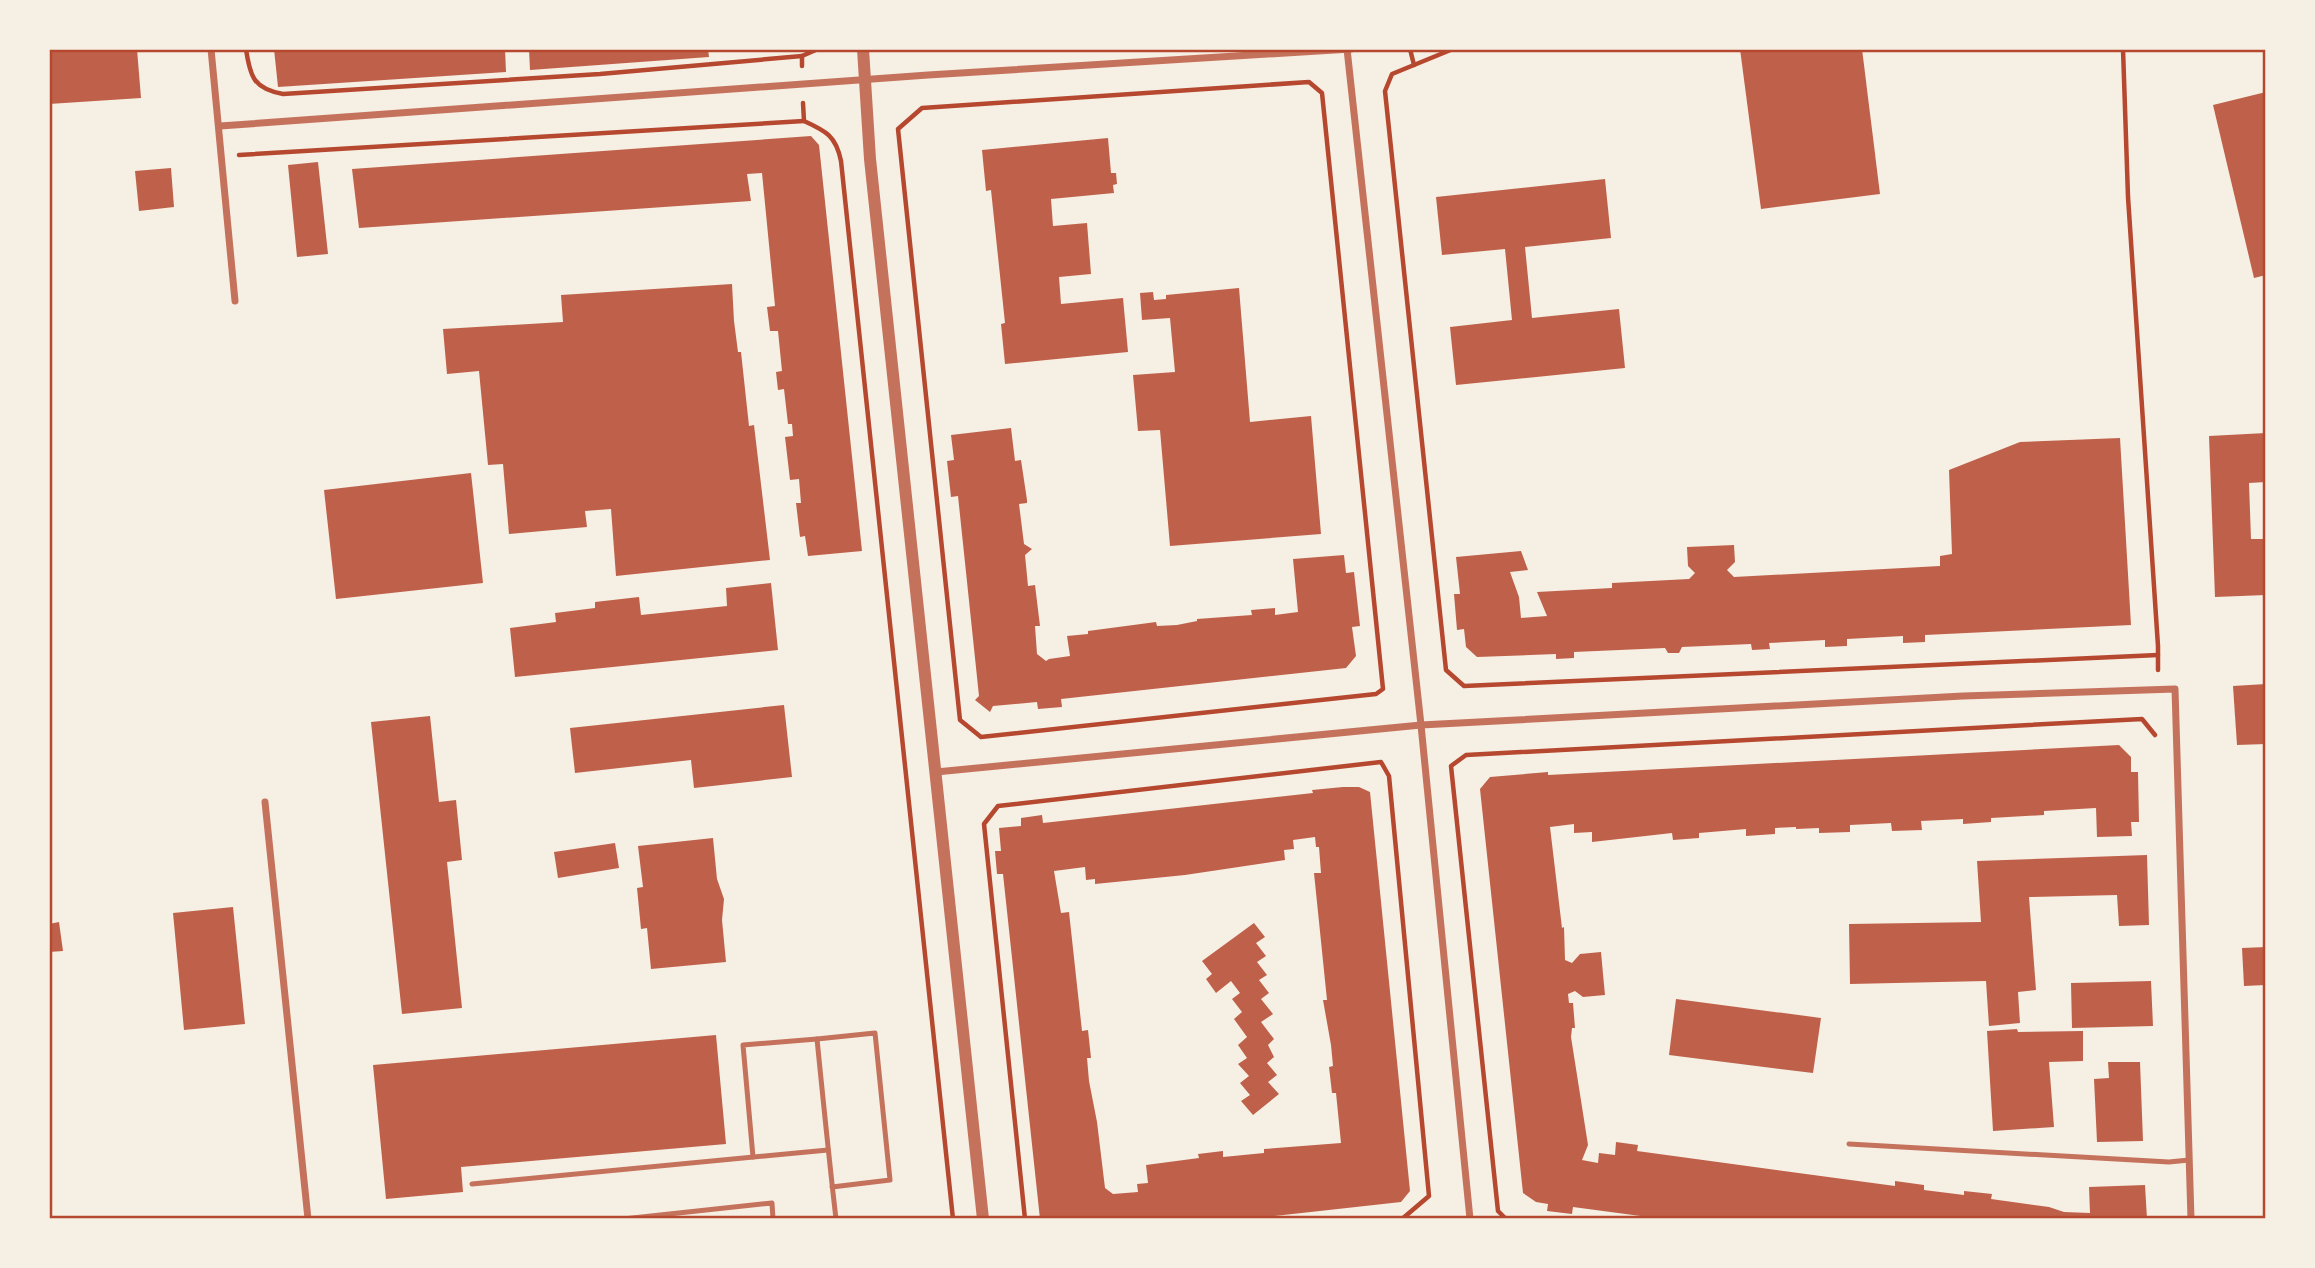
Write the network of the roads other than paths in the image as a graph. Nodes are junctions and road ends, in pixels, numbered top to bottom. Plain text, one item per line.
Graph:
1 (211, 49) edge
2 (863, 49) edge
3 (1348, 50) edge
4 (863, 81) junction
5 (220, 126) junction
6 (235, 301) dead end
7 (1421, 725) junction
8 (936, 772) junction
9 (265, 802) dead end
10 (817, 1039) junction
11 (1849, 1144) dead end
12 (828, 1150) junction
13 (753, 1157) junction
14 (2189, 1160) junction
15 (472, 1184) dead end
16 (832, 1187) junction
17 (308, 1219) edge
18 (623, 1219) edge
19 (773, 1219) edge
20 (836, 1219) edge
21 (983, 1219) edge
22 (1470, 1219) edge
23 (2192, 1219) edge

1 - 5 street
2 - 4 street
3 - 4 street
3 - 7 street
4 - 5 street
4 - 8 street
5 - 6 street
7 - 8 street
7 - 14 street
7 - 22 street
8 - 21 street
9 - 17 street
10 - 12 lane
10 - 13 lane
10 - 16 lane
11 - 14 lane
12 - 13 lane
12 - 16 lane
13 - 15 lane
14 - 23 street
16 - 20 lane
18 - 19 lane

